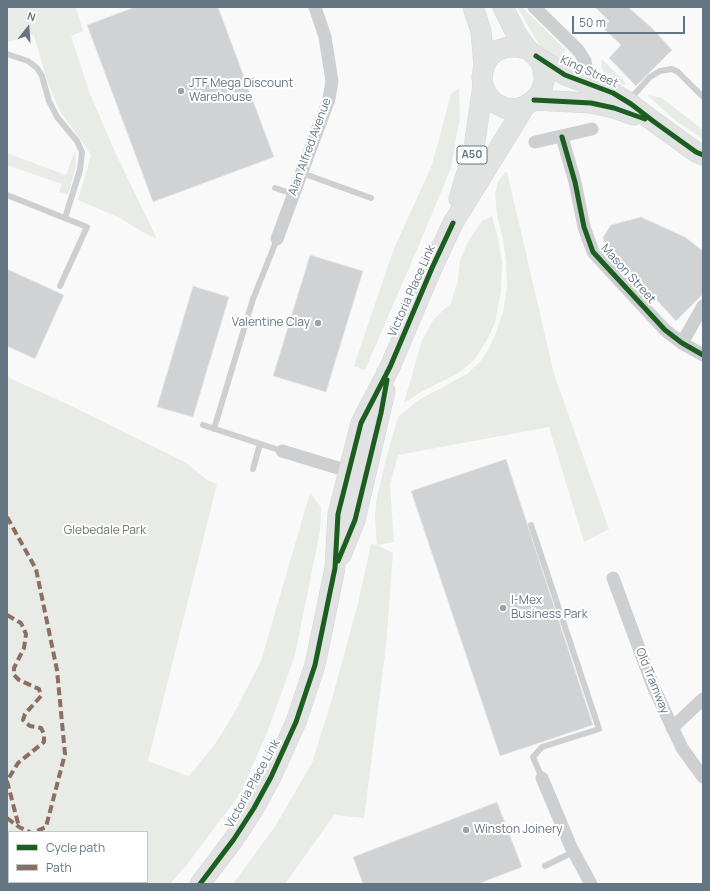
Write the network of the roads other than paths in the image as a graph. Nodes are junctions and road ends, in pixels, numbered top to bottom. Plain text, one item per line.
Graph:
1 (314, 7) edge
2 (473, 7) edge
3 (503, 7) edge
4 (534, 7) edge
5 (531, 53) junction
6 (7, 54) edge
7 (483, 76) junction
8 (589, 84) junction
9 (703, 97) edge
10 (628, 102) junction
11 (530, 103) junction
12 (653, 121) junction
13 (592, 129) dead end
14 (562, 137) junction
15 (535, 142) dead end
16 (703, 155) edge
17 (302, 173) junction
18 (275, 188) dead end
19 (293, 194) junction
20 (7, 195) edge
21 (371, 198) dead end
22 (65, 218) junction
23 (453, 222) junction
24 (277, 238) joint
25 (60, 286) dead end
26 (703, 306) edge
27 (682, 343) junction
28 (703, 355) edge
29 (390, 367) junction
30 (203, 425) dead end
31 (214, 429) junction
32 (260, 444) junction
33 (282, 451) joint
34 (253, 469) dead end
35 (348, 471) junction
36 (531, 525) dead end
37 (335, 568) junction
38 (613, 578) dead end
39 (703, 699) edge
40 (672, 728) junction
41 (703, 777) edge
42 (542, 778) joint
43 (573, 852) junction
44 (545, 866) dead end
45 (200, 884) edge
46 (591, 884) edge

1 - 17 street, Alan Alfred Avenue
2 - 7 main road, King Street / A50
3 - 5 main road, King Street / A50
4 - 8 street, King Street
5 - 7 main road, King Street
5 - 8 main road, King Street
5 - 11 main road, King Street / A50
6 - 22 lane
7 - 11 main road, King Street / A50
7 - 23 main road, Victoria Place Link / A50
8 - 10 main road, King Street
9 - 10 lane
10 - 12 main road, King Street
11 - 12 main road, King Street
11 - 23 main road, Victoria Place Link / A50
12 - 16 main road, King Street
13 - 14 street
14 - 15 street
14 - 27 street, Mason Street
17 - 19 street, Alan Alfred Avenue
17 - 21 lane
18 - 19 lane
19 - 24 street, Alan Alfred Avenue
20 - 22 lane
22 - 25 lane
23 - 29 main road, Victoria Place Link / A50
24 - 31 lane
26 - 27 street
27 - 28 street, Mason Street
29 - 35 main road, Victoria Place Link / A50
29 - 37 main road, Victoria Place Link / A50
30 - 31 lane
31 - 32 lane
32 - 33 lane
32 - 34 lane
33 - 35 street
35 - 37 main road, Victoria Place Link / A50
36 - 42 lane
37 - 45 main road, Victoria Place Link / A50
38 - 40 street, Old Tramway
39 - 40 street
40 - 41 street, Old Tramway
42 - 43 street
43 - 44 lane
43 - 46 street

